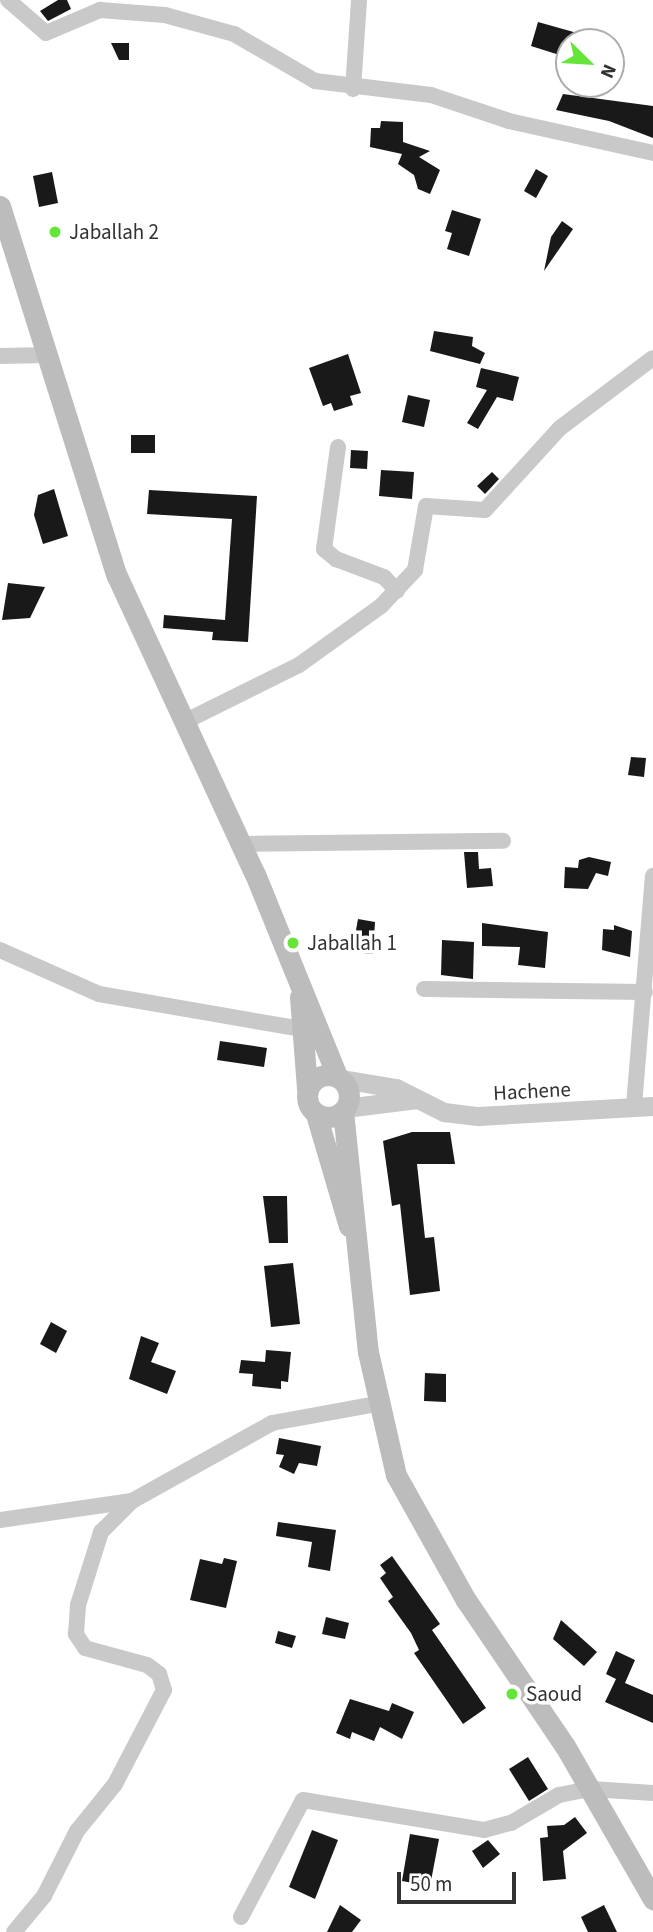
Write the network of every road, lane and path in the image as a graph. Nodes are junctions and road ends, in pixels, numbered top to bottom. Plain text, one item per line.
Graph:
1 (8, 0) edge
2 (359, 0) edge
3 (352, 89) junction
4 (653, 153) edge
5 (0, 206) edge
6 (48, 355) junction
7 (0, 356) edge
8 (653, 358) edge
9 (338, 447) dead end
10 (397, 591) junction
11 (184, 722) junction
12 (503, 841) dead end
13 (242, 844) junction
14 (653, 876) edge
15 (0, 950) edge
16 (424, 989) dead end
17 (645, 992) junction
18 (309, 1030) junction
19 (339, 1078) junction
20 (307, 1089) junction
21 (417, 1099) junction
22 (644, 1106) edge
23 (344, 1110) junction
24 (316, 1114) junction
25 (355, 1245) junction
26 (377, 1404) junction
27 (132, 1502) junction
28 (0, 1520) edge
29 (591, 1789) junction
30 (653, 1793) edge
31 (653, 1899) edge
32 (241, 1917) dead end
33 (14, 1932) edge

1 - 3 street
2 - 3 street
3 - 4 street
5 - 6 main road
6 - 7 street
6 - 11 main road
8 - 10 street
9 - 10 street
10 - 11 street
11 - 13 main road
12 - 13 street
13 - 18 main road
14 - 17 street
15 - 18 street
16 - 17 street
17 - 22 street
18 - 19 main road
18 - 20 main road
19 - 20 main road
19 - 21 street, Hachene
19 - 23 main road
20 - 24 main road
21 - 22 street, Hachene
21 - 23 street
23 - 24 main road
23 - 25 main road
24 - 25 main road
25 - 26 main road
26 - 27 street
26 - 29 main road
27 - 28 street
27 - 33 street
29 - 30 street
29 - 31 main road
29 - 32 street

